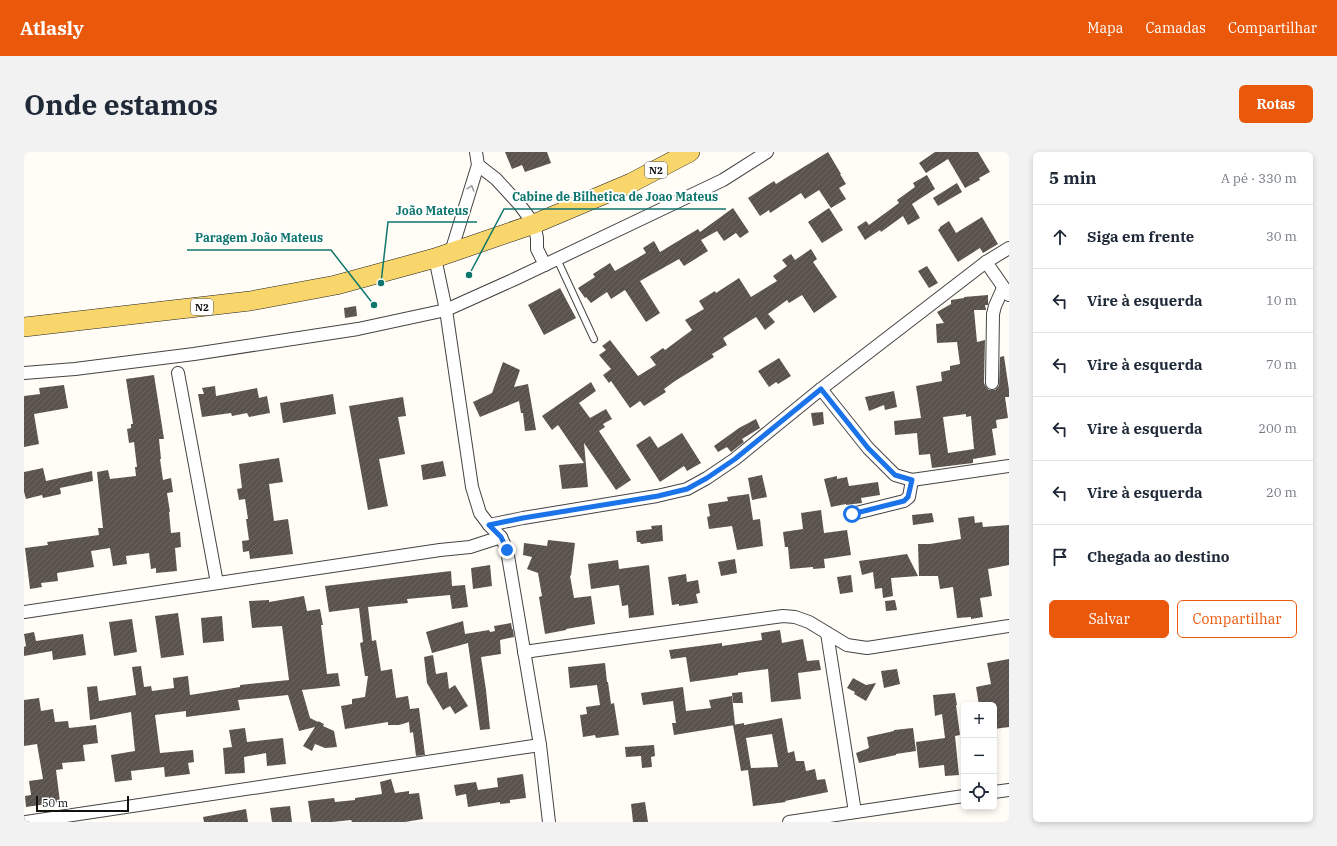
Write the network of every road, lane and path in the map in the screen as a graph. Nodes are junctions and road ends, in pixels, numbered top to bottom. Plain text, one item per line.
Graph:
1 (476, 152) edge
2 (690, 152) edge
3 (767, 152) edge
4 (478, 165) junction
5 (534, 224) junction
6 (1009, 248) edge
7 (443, 255) junction
8 (558, 259) junction
9 (986, 262) junction
10 (545, 266) junction
11 (1006, 291) edge
12 (446, 310) junction
13 (24, 326) edge
14 (594, 339) dead end
15 (24, 372) edge
16 (178, 373) dead end
17 (992, 383) dead end
18 (821, 389) junction
19 (1009, 466) edge
20 (912, 480) junction
21 (852, 514) dead end
22 (489, 525) junction
23 (501, 537) junction
24 (217, 583) junction
25 (24, 612) edge
26 (1009, 626) edge
27 (827, 632) junction
28 (524, 652) junction
29 (540, 745) junction
30 (1009, 790) edge
31 (997, 792) edge
32 (961, 796) edge
33 (855, 812) junction
34 (26, 822) edge
35 (549, 822) edge
36 (789, 822) edge

1 - 4 street
2 - 5 main road, N2
3 - 8 street
4 - 5 street
7 -> 4 street
5 - 7 main road, N2
5 - 10 street
6 - 9 street
7 - 12 street
7 - 13 main road, N2
8 - 10 street
8 - 14 lane
9 - 11 street
9 - 18 street
10 - 12 street
11 - 17 street
12 - 15 street
12 - 22 street
16 - 24 street
18 - 20 street
18 - 22 street
19 - 20 street
20 - 21 street
22 - 23 street
23 - 24 street
23 - 28 street
24 - 25 street
26 - 27 street
27 - 28 street
27 - 33 street
28 - 29 street
29 - 34 street
29 - 35 street
30 - 31 street
32 - 33 street
33 - 36 street

